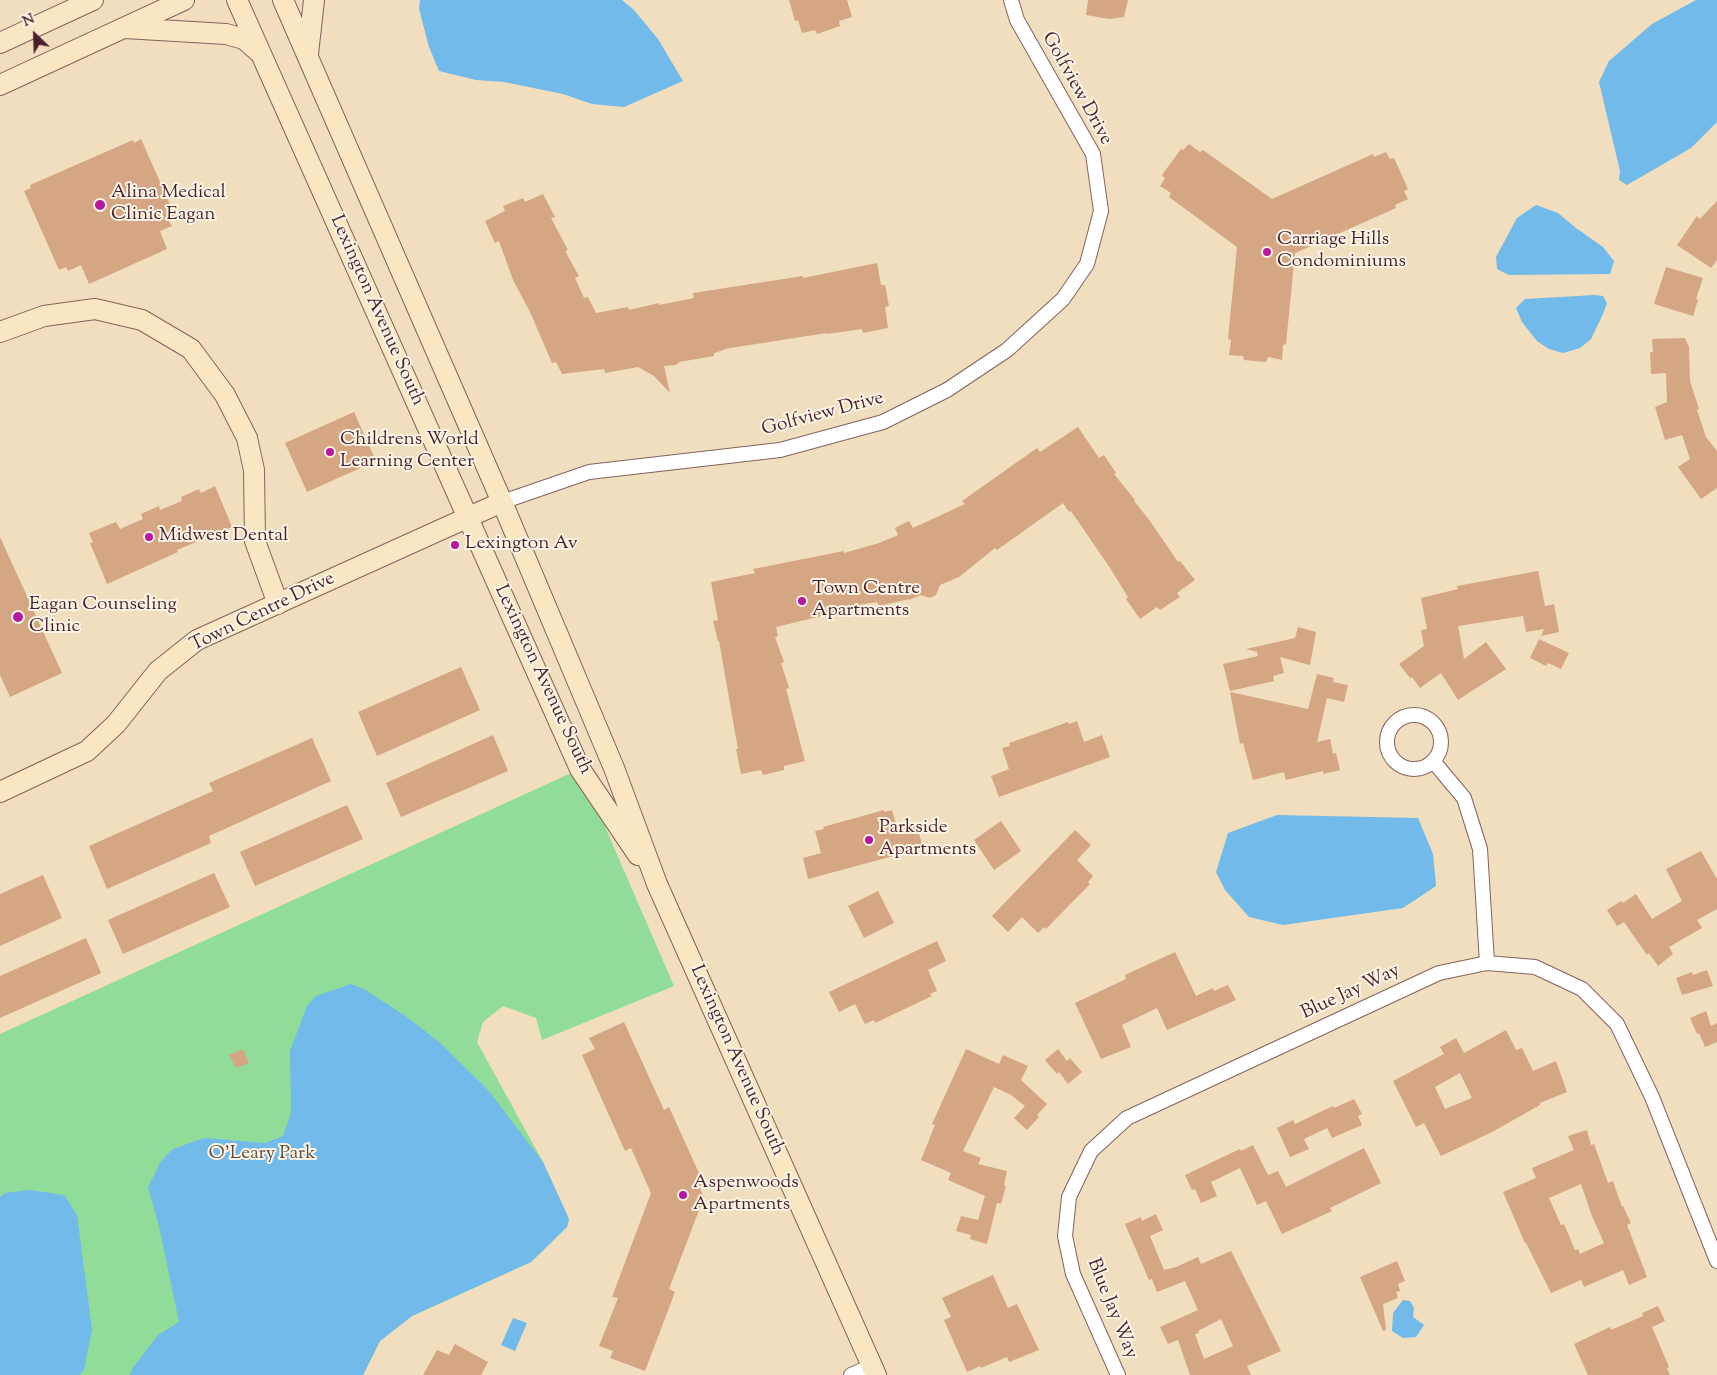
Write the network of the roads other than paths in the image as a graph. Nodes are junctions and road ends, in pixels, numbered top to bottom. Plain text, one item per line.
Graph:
1 (93, 0) edge
2 (184, 0) edge
3 (238, 0) edge
4 (283, 0) edge
5 (314, 0) edge
6 (1011, 0) edge
7 (123, 28) junction
8 (0, 43) edge
9 (262, 54) junction
10 (308, 56) junction
11 (0, 85) edge
12 (0, 332) edge
13 (502, 502) junction
14 (468, 518) junction
15 (278, 604) junction
16 (1433, 761) dead end
17 (0, 792) edge
18 (657, 884) junction
19 (1487, 963) junction
20 (1717, 1261) edge
21 (874, 1370) edge
22 (851, 1375) edge
23 (1118, 1375) edge

1 - 8 street
2 - 7 street
3 - 9 street, Lexington Avenue South
4 - 10 street, Lexington Avenue South
5 - 10 street
6 - 13 street, Golfview Drive
7 - 9 street
7 - 11 street
9 - 14 street, Lexington Avenue South
10 - 13 street, Lexington Avenue South
12 - 15 street
13 - 14 street, Town Centre Drive
13 - 18 street, Lexington Avenue South
14 - 15 street, Town Centre Drive
14 - 18 street, Lexington Avenue South
15 - 17 street, Town Centre Drive
16 - 19 street
18 - 21 street, Lexington Avenue South
19 - 20 street, Blue Jay Way
19 - 23 street, Blue Jay Way
21 - 22 street

